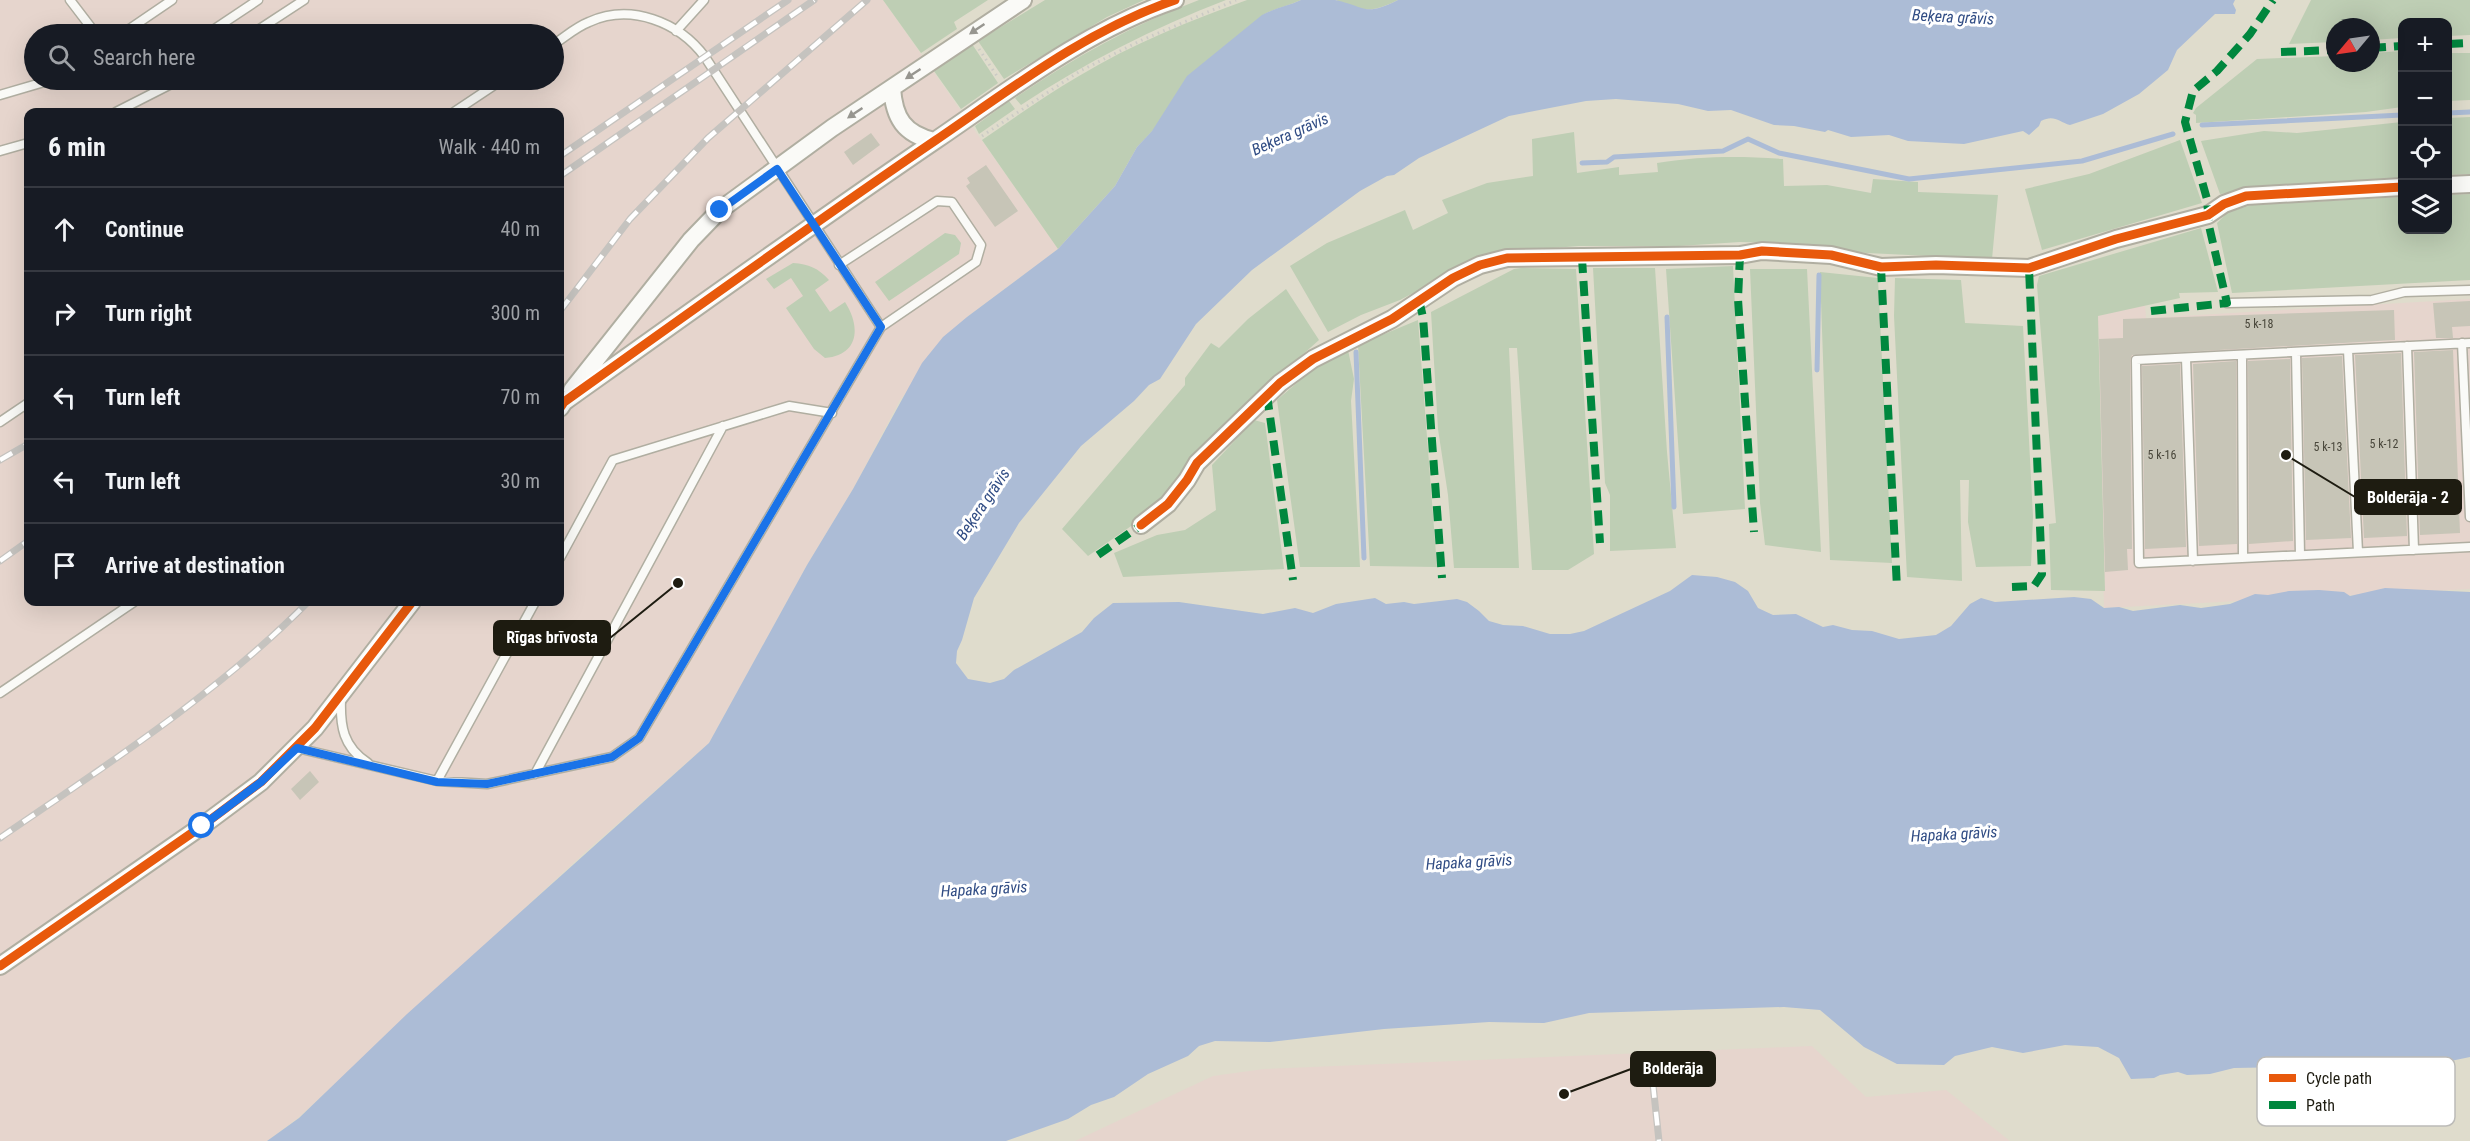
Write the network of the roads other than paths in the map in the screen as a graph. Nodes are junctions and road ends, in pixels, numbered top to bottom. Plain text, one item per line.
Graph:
1 (70, 0) edge
2 (172, 0) edge
3 (258, 0) edge
4 (304, 0) edge
5 (704, 0) edge
6 (1023, 0) edge
7 (1175, 0) edge
8 (88, 24) edge
9 (137, 24) edge
10 (222, 24) edge
11 (267, 24) edge
12 (676, 31) junction
13 (564, 38) edge
14 (24, 88) edge
15 (892, 88) junction
16 (159, 90) edge
17 (487, 90) edge
18 (0, 95) edge
19 (124, 108) edge
20 (460, 108) edge
21 (934, 141) junction
22 (24, 144) edge
23 (0, 151) edge
24 (777, 169) junction
25 (2470, 184) edge
26 (2452, 185) edge
27 (2398, 188) edge
28 (813, 225) junction
29 (839, 265) junction
30 (2470, 290) edge
31 (2227, 303) dead end
32 (881, 327) junction
33 (2466, 343) edge
34 (2407, 346) junction
35 (2348, 350) junction
36 (2296, 352) junction
37 (2242, 355) junction
38 (2186, 358) junction
39 (564, 402) edge
40 (564, 404) edge
41 (24, 406) edge
42 (832, 413) junction
43 (0, 422) edge
44 (723, 426) junction
45 (2470, 517) edge
46 (1142, 525) dead end
47 (2470, 547) edge
48 (2414, 550) junction
49 (564, 551) edge
50 (2358, 552) junction
51 (2300, 555) junction
52 (2243, 558) junction
53 (2193, 561) junction
54 (128, 606) edge
55 (409, 606) edge
56 (534, 606) edge
57 (0, 693) edge
58 (341, 696) junction
59 (297, 748) junction
60 (373, 766) junction
61 (535, 774) junction
62 (437, 782) junction
63 (0, 966) edge

1 - 8 lane
2 - 9 lane
3 - 10 lane
4 - 11 lane
5 - 12 lane
6 -> 15 street
7 - 21 street
12 - 13 lane
12 - 24 lane
14 - 18 lane
15 - 21 street
15 -> 24 street
16 - 19 lane
17 - 20 lane
21 - 28 street
22 - 23 lane
24 - 28 lane
24 - 39 street
25 - 26 street
27 - 46 street
28 - 29 lane
28 - 40 street
29 - 32 lane
29 - 32 lane
30 - 31 lane
32 - 42 lane
33 - 34 lane
33 - 45 lane
34 - 35 lane
34 - 48 lane
35 - 36 lane
35 - 50 lane
36 - 37 lane
36 - 51 lane
37 - 38 lane
37 - 52 lane
38 - 53 lane
38 - 53 lane
41 - 43 lane
42 - 44 lane
42 - 61 lane
44 - 49 lane
44 - 61 lane
47 - 48 lane
48 - 50 lane
50 - 51 lane
51 - 52 lane
52 - 53 lane
54 - 57 lane
55 - 58 street
56 - 62 lane
58 - 59 street
58 - 60 lane
59 - 60 lane
59 - 63 street
60 - 62 lane
61 - 62 lane

